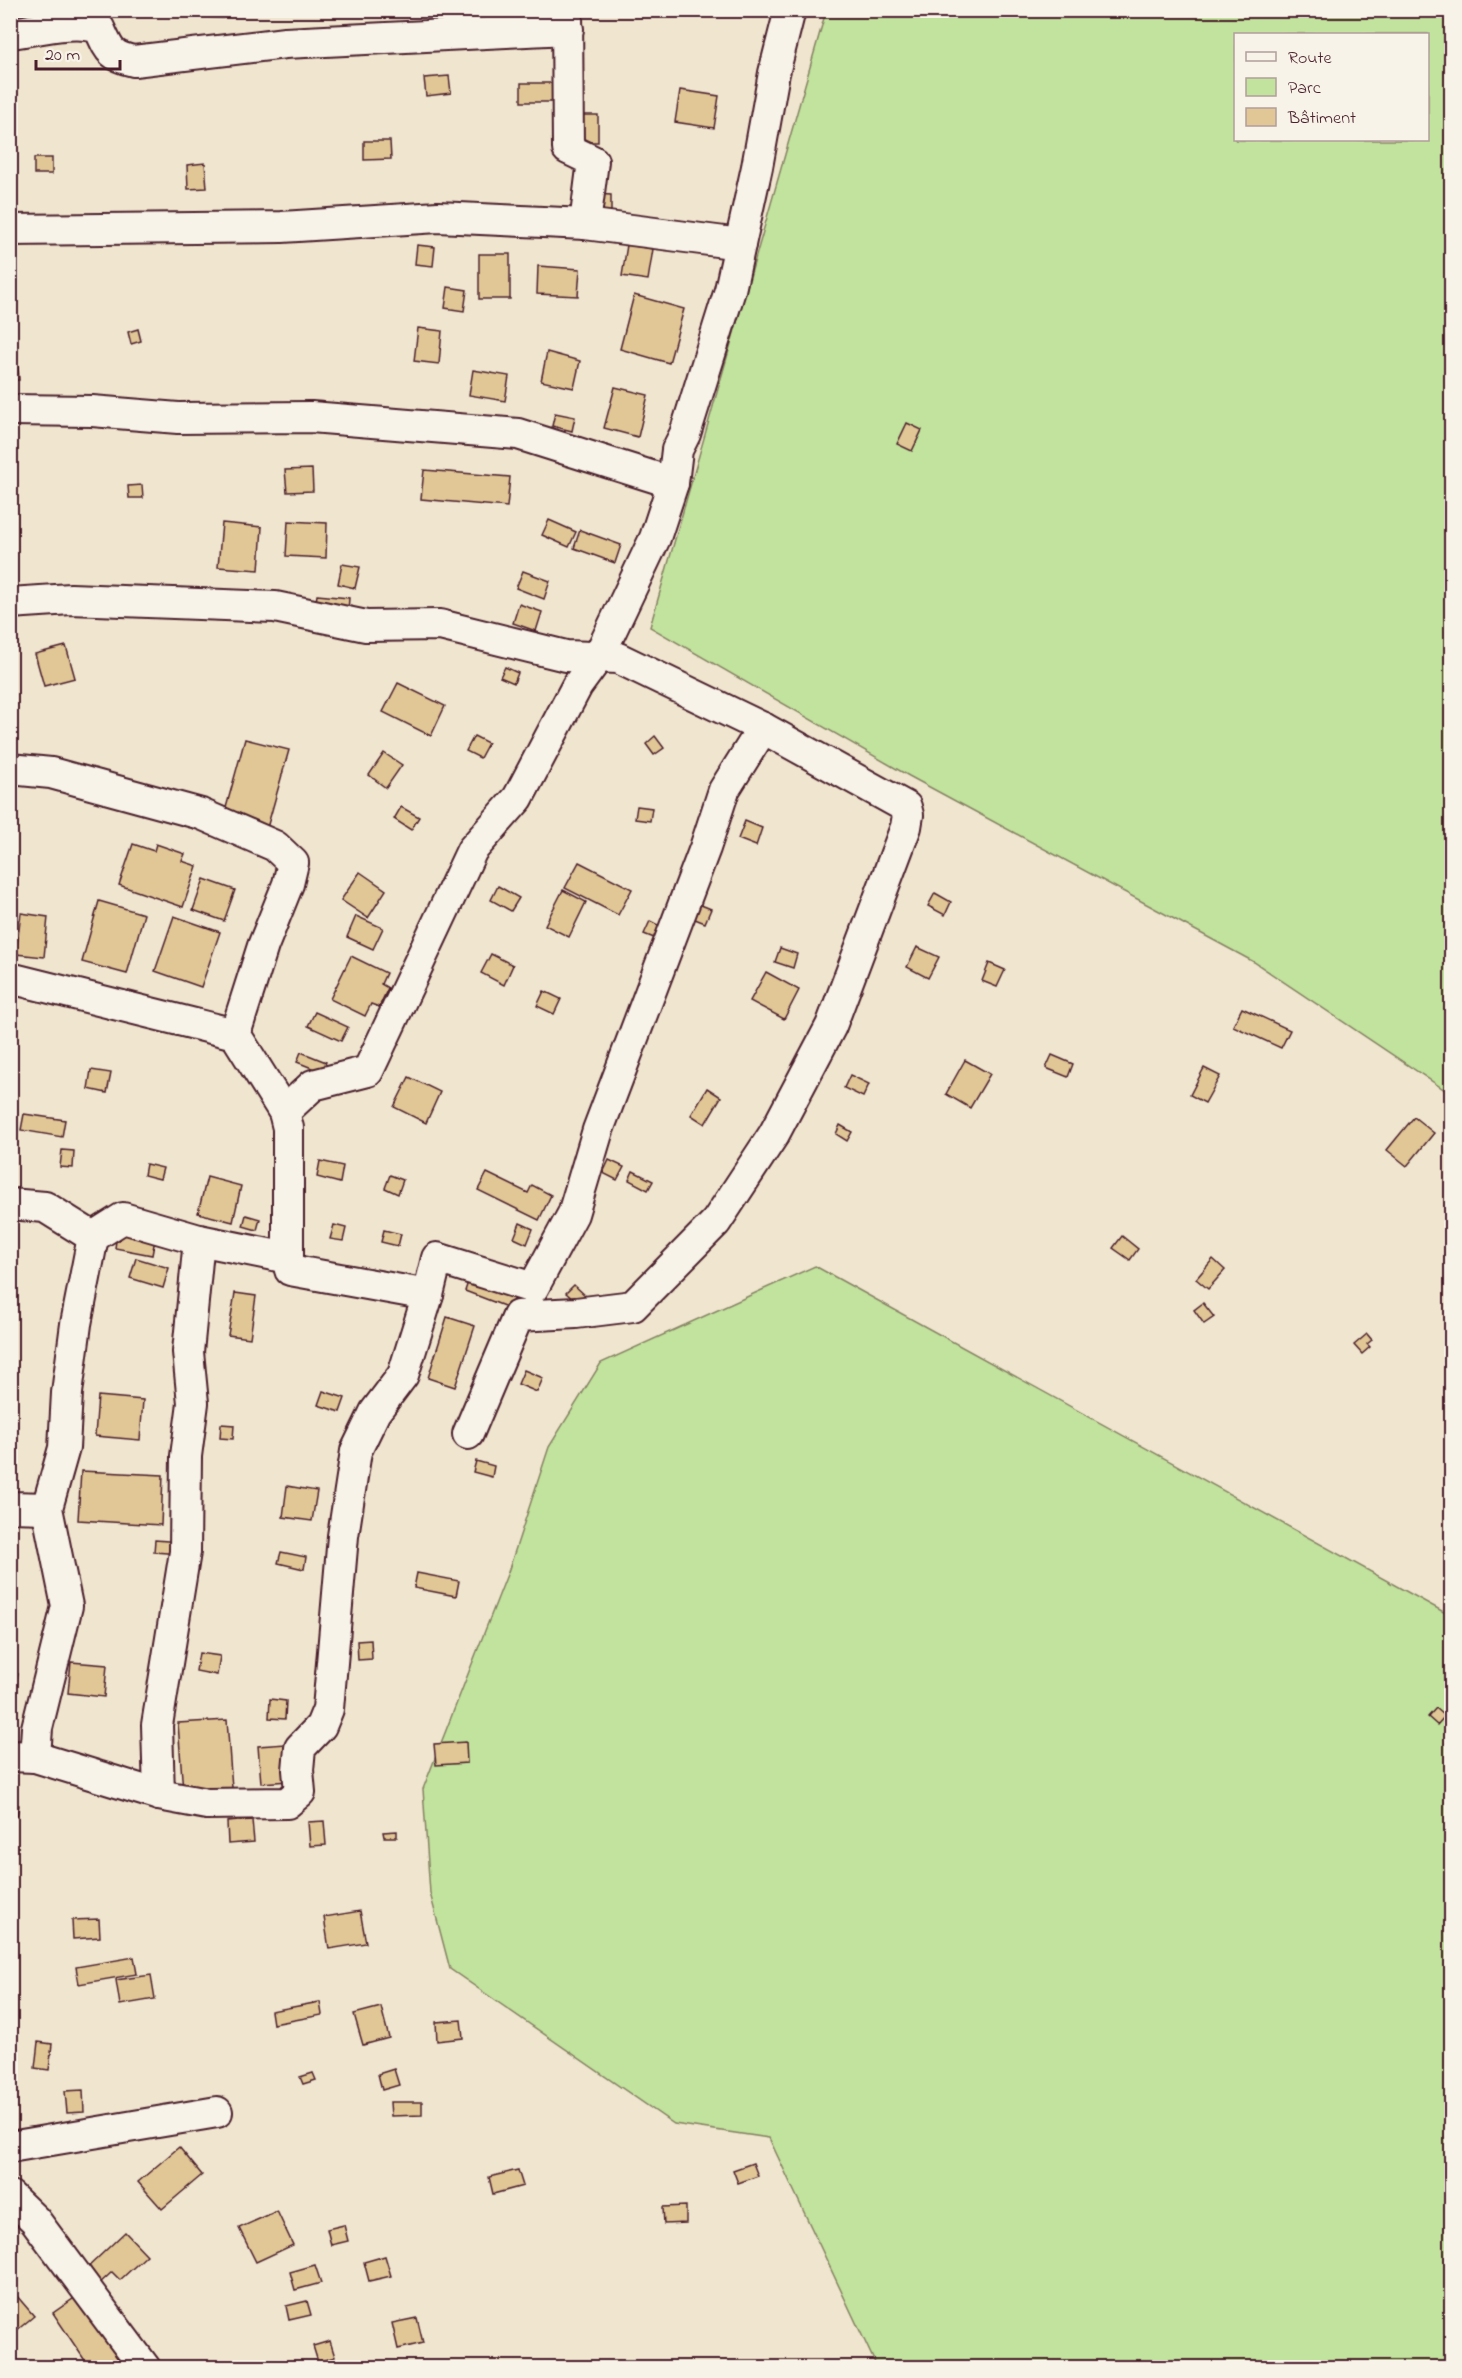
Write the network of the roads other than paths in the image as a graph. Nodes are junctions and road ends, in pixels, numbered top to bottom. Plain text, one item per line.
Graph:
1 (790, 10) edge
2 (568, 20) edge
3 (10, 33) edge
4 (585, 224) junction
5 (10, 230) edge
6 (740, 244) junction
7 (10, 410) edge
8 (673, 483) junction
9 (10, 603) edge
10 (599, 656) junction
11 (763, 728) junction
12 (10, 769) edge
13 (10, 978) edge
14 (235, 1034) junction
15 (284, 1112) junction
16 (10, 1204) edge
17 (93, 1237) junction
18 (199, 1240) junction
19 (288, 1258) junction
20 (534, 1288) junction
21 (428, 1295) junction
22 (518, 1316) junction
23 (468, 1434) dead end
24 (10, 1507) edge
25 (47, 1508) junction
26 (23, 1756) edge
27 (159, 1795) junction
28 (217, 2112) dead end
29 (10, 2147) edge
30 (10, 2196) edge
31 (145, 2367) edge

1 - 6 street
2 - 3 street
2 - 4 street
4 - 5 street
4 - 6 street
6 - 8 street
7 - 8 street
8 - 10 street
9 - 10 street
10 - 11 street
10 - 15 street
11 - 20 street
11 - 22 street
12 - 14 street
13 - 14 street
14 - 15 street
15 - 19 street
16 - 17 street
17 - 18 street
17 - 25 street
18 - 19 street
18 - 27 street
19 - 21 street
20 - 21 street
20 - 22 street
21 - 27 street
22 - 23 street
24 - 25 street
25 - 26 street
26 - 27 street
28 - 29 street
30 - 31 street

